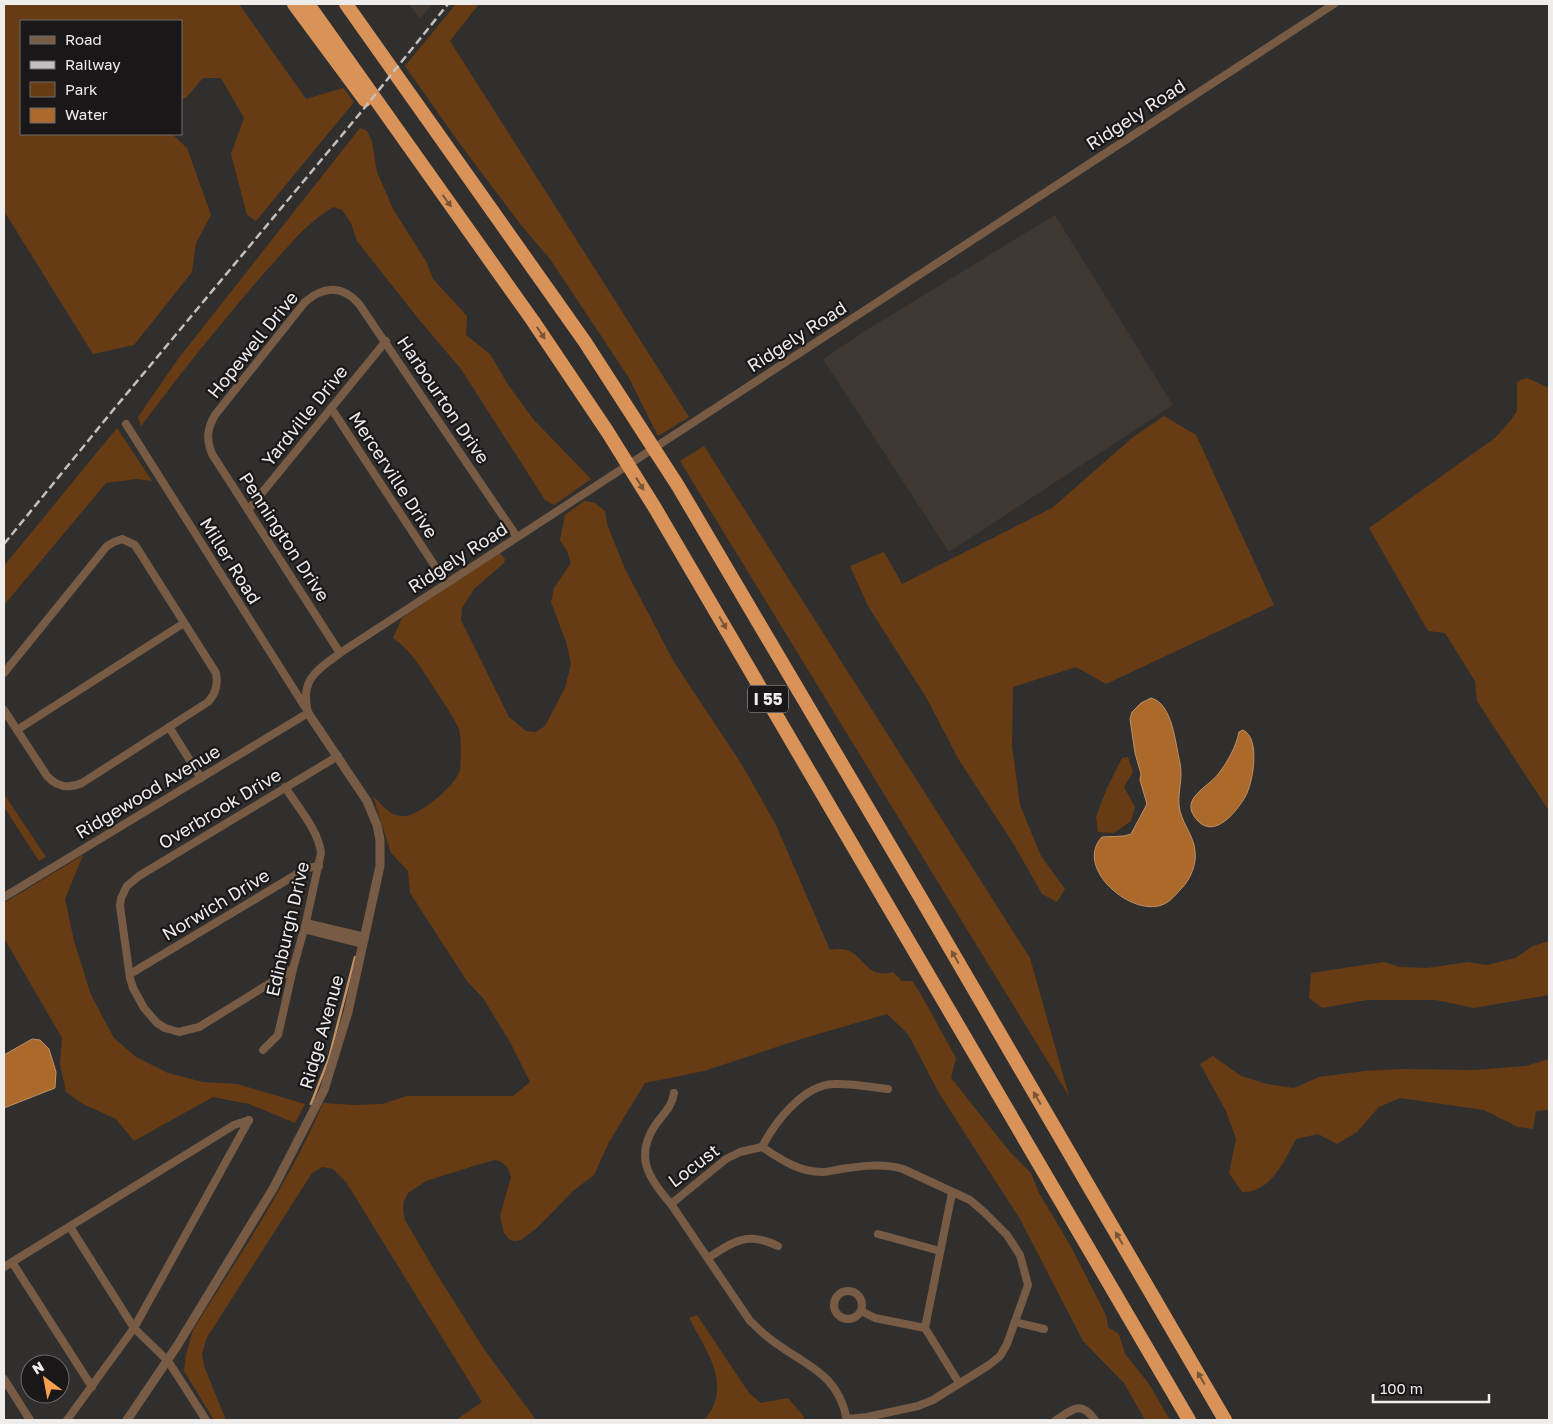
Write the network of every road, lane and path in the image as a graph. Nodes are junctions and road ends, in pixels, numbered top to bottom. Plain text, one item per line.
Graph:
1 (294, 4) edge
2 (308, 4) edge
3 (346, 4) edge
4 (354, 4) edge
5 (1334, 4) edge
6 (384, 58) junction
7 (427, 173) junction
8 (336, 290) joint
9 (386, 342) junction
10 (331, 408) junction
11 (126, 424) dead end
12 (207, 435) joint
13 (248, 510) junction
14 (517, 537) junction
15 (446, 583) junction
16 (184, 623) junction
17 (340, 653) junction
18 (4, 673) edge
19 (4, 710) edge
20 (308, 713) junction
21 (169, 727) junction
22 (17, 730) junction
23 (338, 756) junction
24 (201, 778) junction
25 (285, 787) junction
26 (319, 866) junction
27 (4, 897) edge
28 (305, 926) junction
29 (364, 941) junction
30 (293, 969) junction
31 (130, 974) junction
32 (263, 1050) dead end
33 (888, 1088) dead end
34 (674, 1094) dead end
35 (762, 1147) junction
36 (952, 1193) junction
37 (670, 1204) junction
38 (70, 1227) junction
39 (878, 1234) dead end
40 (778, 1246) dead end
41 (940, 1251) junction
42 (708, 1258) junction
43 (12, 1262) junction
44 (4, 1267) edge
45 (861, 1311) dead end
46 (1015, 1322) junction
47 (134, 1328) junction
48 (925, 1328) junction
49 (1044, 1329) dead end
50 (168, 1361) junction
51 (4, 1379) edge
52 (959, 1383) junction
53 (92, 1387) junction
54 (30, 1420) edge
55 (67, 1420) edge
56 (127, 1420) edge
57 (206, 1420) edge
58 (847, 1420) edge
59 (1056, 1420) edge
60 (1095, 1420) edge
61 (1189, 1420) edge
62 (1225, 1420) edge

1 - 7 highway
2 - 7 highway, I 55
3 - 6 highway, I 55
4 - 6 highway
5 - 14 street, Ridgely Road
62 -> 6 highway, I 55
7 -> 61 highway, I 55
8 - 9 street, Harbourton Drive
8 - 12 street, Hopewell Drive
9 - 10 street, Yardville Drive
9 - 14 street, Harbourton Drive
10 - 13 street, Yardville Drive
10 - 15 street, Mercerville Drive
11 - 20 street, Miller Road
12 - 13 street, Pennington Drive
13 - 17 street, Pennington Drive
14 - 15 street, Ridgely Road
15 - 17 street, Ridgely Road
16 - 18 street
16 - 21 street
16 - 22 street
17 - 20 street, Ridgely Road
19 - 22 street
20 - 23 street, Ridge Avenue
20 - 24 street, Ridgewood Avenue
21 - 22 street
21 - 24 street
23 - 25 street, Overbrook Drive
23 - 29 street, Ridge Avenue
24 - 27 street, Ridgewood Avenue
25 - 26 street, Edinburgh Drive
25 - 31 street, Overbrook Drive
26 - 28 street, Edinburgh Drive
26 - 31 street, Norwich Drive
28 - 29 street
28 - 30 street, Edinburgh Drive
29 - 50 street, Ridge Avenue
30 - 31 street
30 - 32 street, Edinburgh Drive
33 - 35 street
34 - 37 street
35 - 36 street
35 - 37 street, Locust
36 - 41 street
36 - 46 street
37 - 42 street
38 - 43 street
38 - 47 street
38 - 47 street
39 - 41 street
40 - 42 street
41 - 48 street
42 - 58 street
43 - 44 street
43 - 53 street
45 - 48 street
46 - 49 street
46 - 52 street
47 - 50 street
47 - 53 street
48 - 52 street
50 - 56 street, Ridge Avenue
50 - 57 street
51 - 54 street
52 - 58 street
53 - 55 street
59 - 60 street

